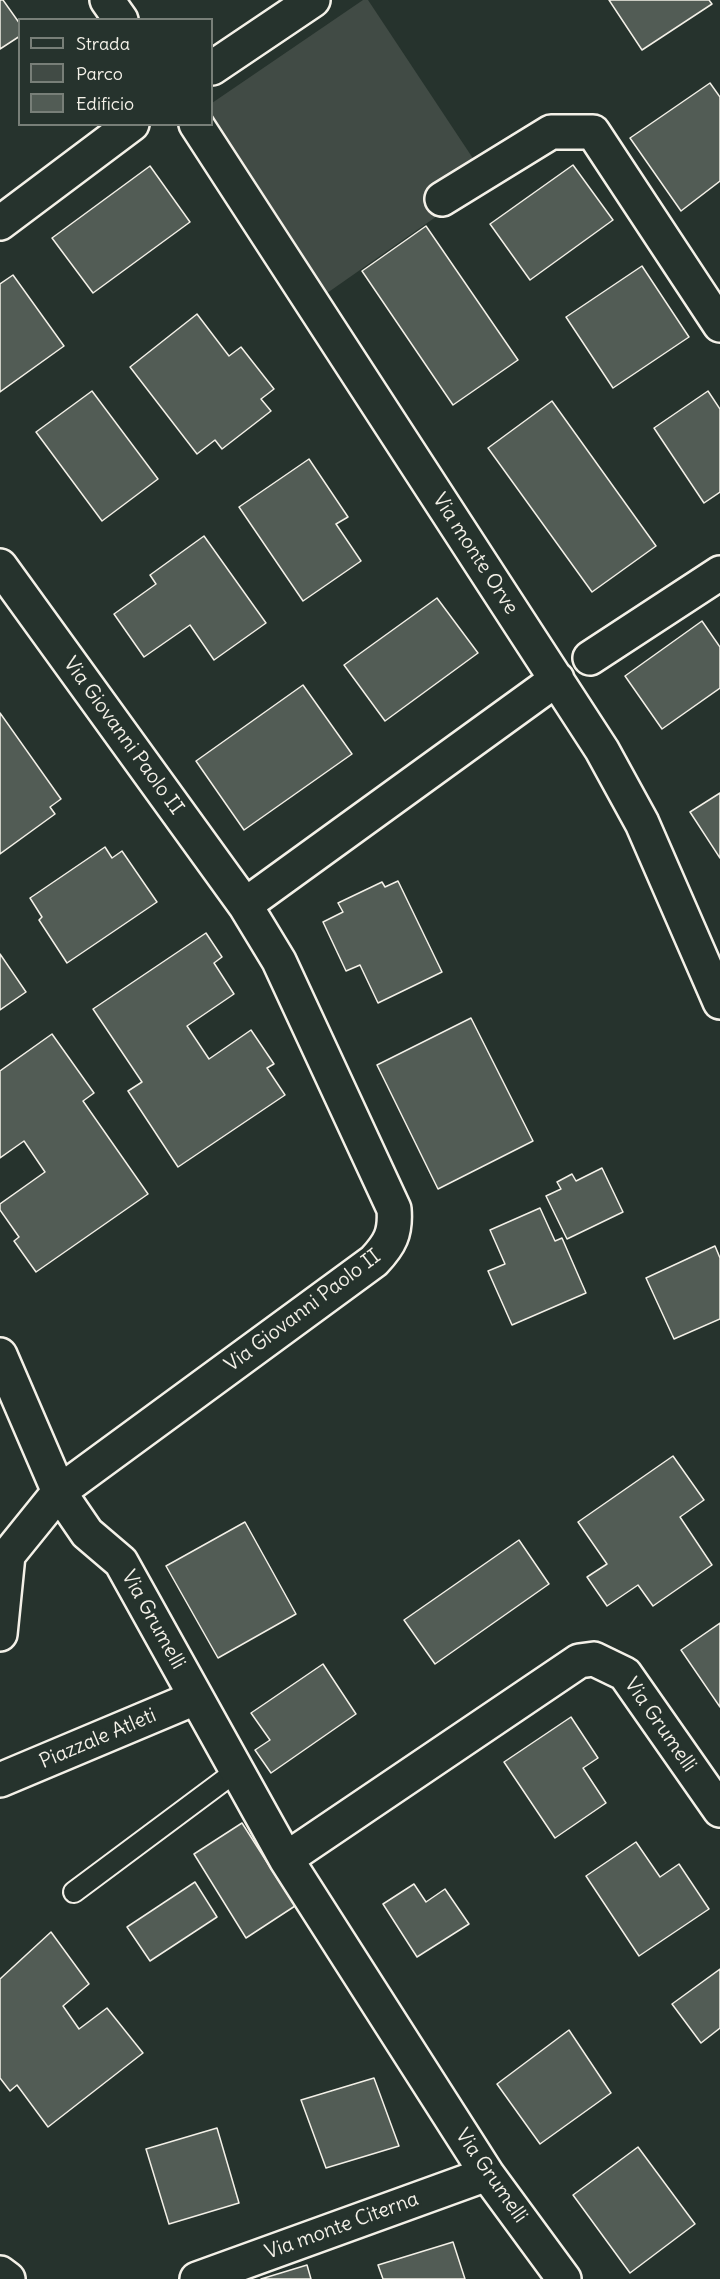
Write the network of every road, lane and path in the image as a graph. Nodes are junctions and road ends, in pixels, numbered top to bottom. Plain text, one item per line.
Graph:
1 (107, 0) edge
2 (313, 0) edge
3 (120, 18) edge
4 (213, 67) edge
5 (129, 126) edge
6 (197, 126) edge
7 (442, 199) dead end
8 (0, 223) edge
9 (720, 325) edge
10 (0, 566) edge
11 (720, 573) edge
12 (590, 658) dead end
13 (557, 679) junction
14 (245, 905) junction
15 (720, 1002) edge
16 (0, 1356) edge
17 (58, 1491) junction
18 (0, 1634) edge
19 (195, 1698) junction
20 (235, 1772) junction
21 (0, 1780) edge
22 (720, 1810) edge
23 (286, 1859) junction
24 (74, 1892) dead end
25 (487, 2174) junction
26 (0, 2273) edge
27 (8, 2279) edge
28 (197, 2279) edge
29 (564, 2279) edge

1 - 3 street
2 - 4 street
5 - 8 street
6 - 13 street, Via monte Orve
7 - 9 street
10 - 14 street, Via Giovanni Paolo II
11 - 12 street
13 - 14 street
13 - 15 street, Via monte Orve
14 - 17 street, Via Giovanni Paolo II
16 - 17 street, Via Grumelli
17 - 18 street
17 - 19 street, Via Grumelli
19 - 20 street, Via Grumelli
19 - 21 street, Piazzale Atleti
20 - 23 street, Via Grumelli
20 - 24 lane
22 - 23 street, Via Grumelli
23 - 25 street, Via Grumelli
25 - 28 street, Via monte Citerna
25 - 29 street, Via Grumelli
26 - 27 street

